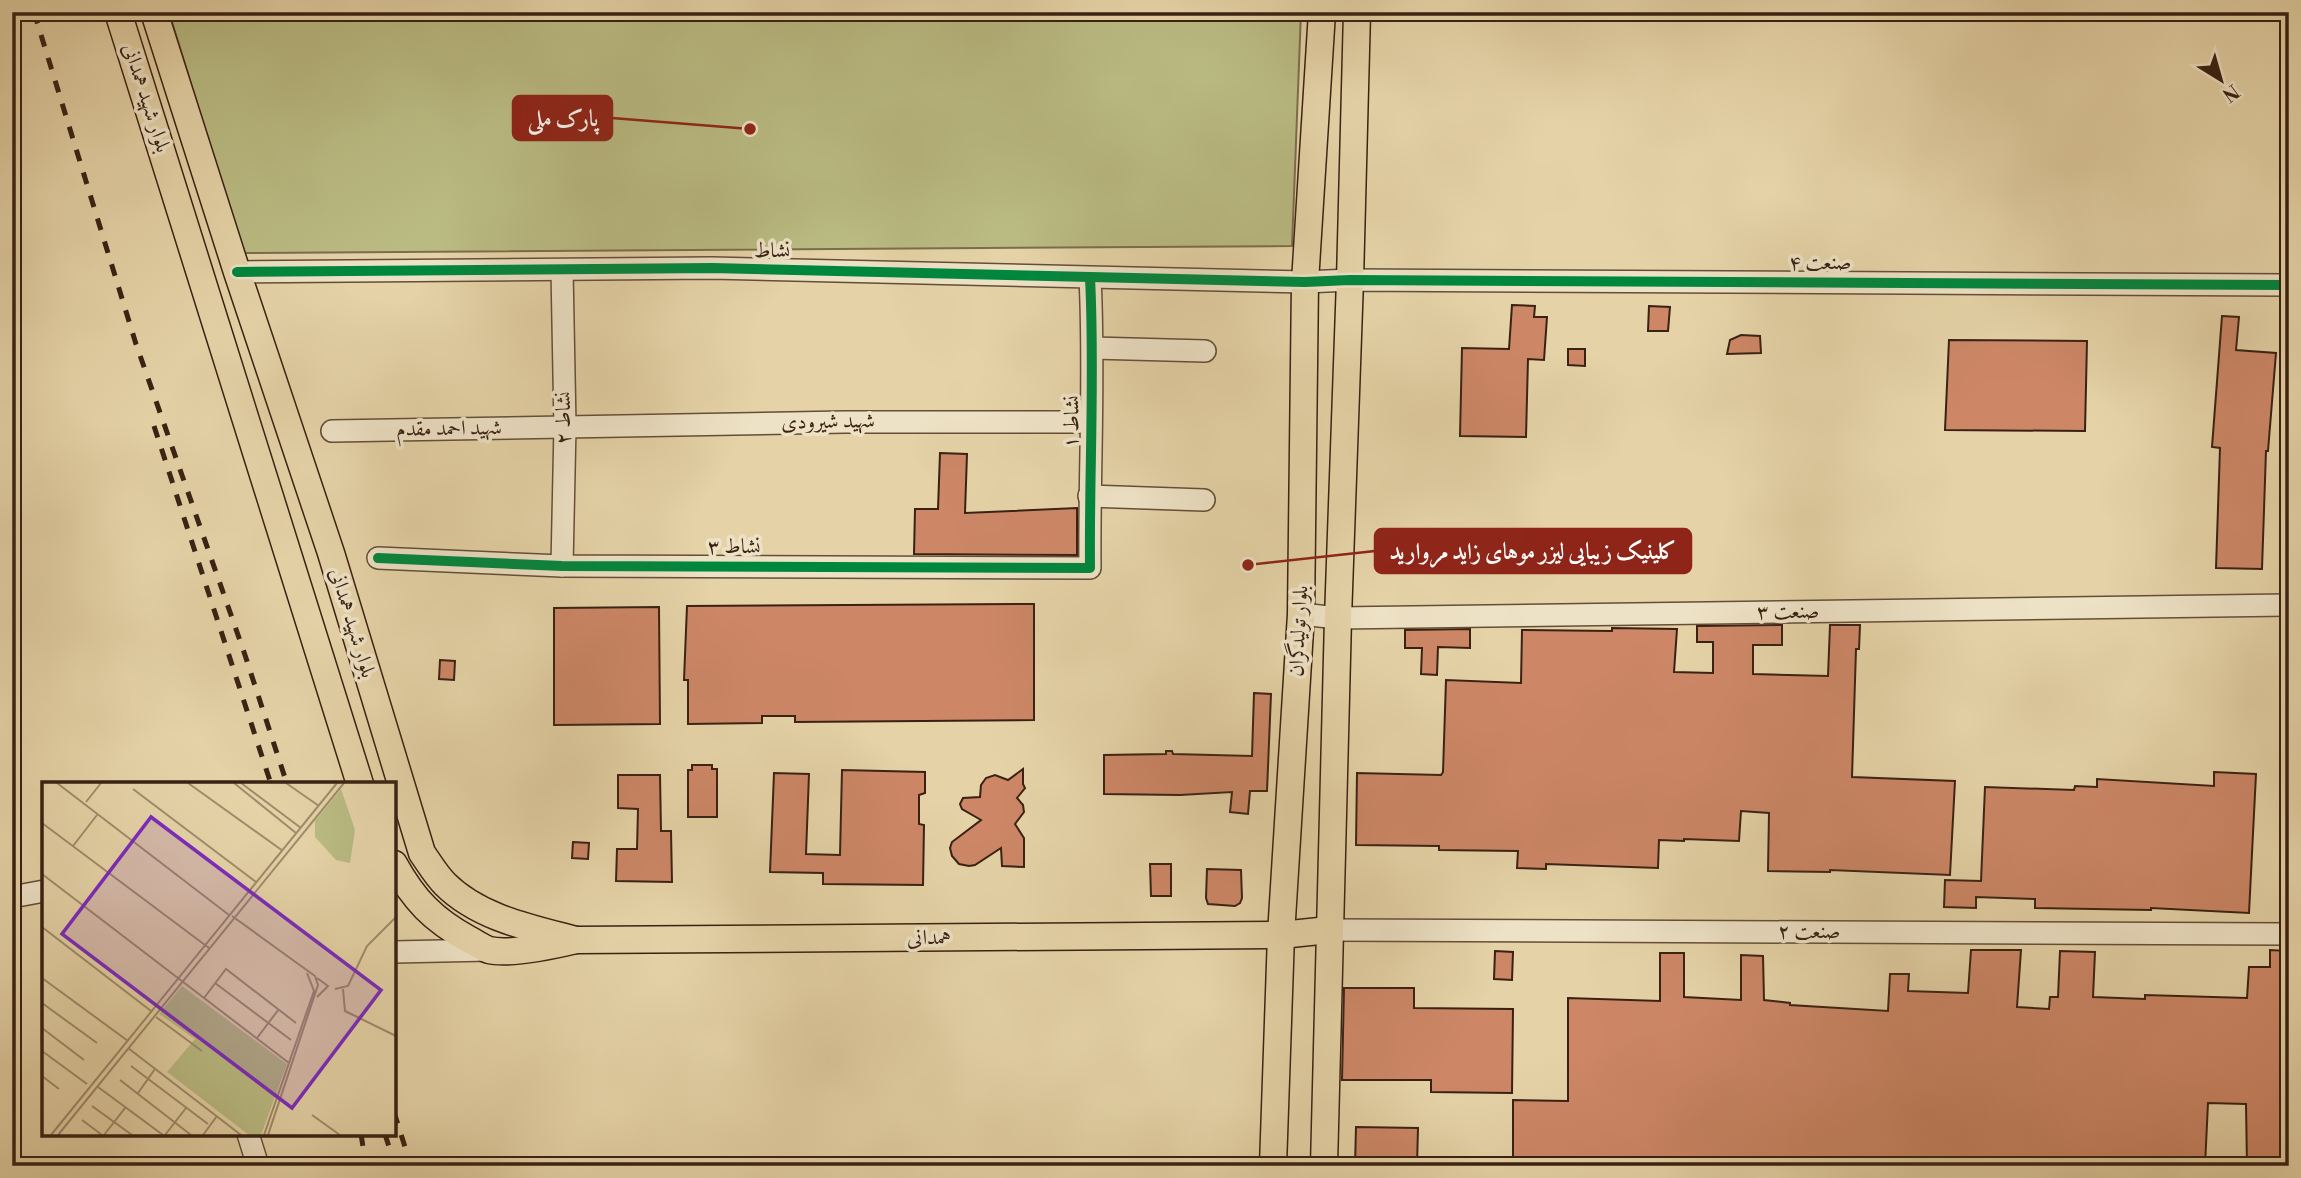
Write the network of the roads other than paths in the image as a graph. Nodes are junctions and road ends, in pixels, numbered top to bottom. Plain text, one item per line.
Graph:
1 (118, 12) edge
2 (154, 12) edge
3 (1322, 12) edge
4 (1357, 12) edge
5 (562, 270) junction
6 (237, 272) junction
7 (1090, 278) junction
8 (1350, 280) junction
9 (1305, 282) junction
10 (2289, 285) edge
11 (1093, 348) junction
12 (1205, 351) dead end
13 (1091, 422) junction
14 (565, 426) junction
15 (332, 431) dead end
16 (1089, 496) junction
17 (1204, 500) dead end
18 (378, 558) dead end
19 (562, 566) junction
20 (1090, 568) joint
21 (2289, 605) edge
22 (346, 607) junction
23 (1301, 614) junction
24 (309, 618) junction
25 (1338, 618) junction
26 (359, 782) edge
27 (396, 868) edge
28 (42, 891) edge
29 (12, 897) edge
30 (1329, 930) junction
31 (2289, 934) edge
32 (1281, 935) junction
33 (576, 940) junction
34 (489, 950) junction
35 (396, 952) edge
36 (249, 1136) edge
37 (258, 1166) edge
38 (1273, 1166) edge
39 (1324, 1166) edge

1 - 24 main road, بلوار شهید همدانی
2 - 6 main road, بلوار شهید همدانی
3 - 9 main road, بلوار تولیدگران
4 - 8 main road, بلوار تولیدگران
5 - 6 street, نشاط
5 - 7 street, نشاط
5 - 14 street, نشاط ۲
6 - 22 main road, بلوار شهید همدانی
7 - 9 street, نشاط
7 - 11 street, نشاط ۱
8 - 9 street, صنعت ۴
8 - 10 street, صنعت ۴
8 - 25 main road, بلوار تولیدگران
9 - 23 main road, بلوار تولیدگران
11 - 12 street
11 - 13 street, نشاط ۱
13 - 14 street, شهید شیرودی
13 - 16 street, نشاط ۱
14 - 15 street, شهید احمد مقدم
14 - 19 street, نشاط ۲
16 - 17 street
16 - 20 street, نشاط ۱
18 - 19 street, نشاط ۳
19 - 20 street, نشاط ۳
21 - 25 street, صنعت ۳
22 - 24 main road
22 - 33 main road, بلوار شهید همدانی
23 - 25 street, صنعت ۳
23 - 32 main road, بلوار تولیدگران
24 - 26 main road, بلوار شهید همدانی
25 - 30 main road, بلوار تولیدگران
27 - 34 main road
28 - 29 street
30 - 31 street, صنعت ۲
30 - 32 main road, همدانی
30 - 39 main road, بلوار تولیدگران
32 - 33 main road, همدانی
32 - 38 main road, بلوار تولیدگران
33 - 34 main road
34 - 35 street
36 - 37 street

